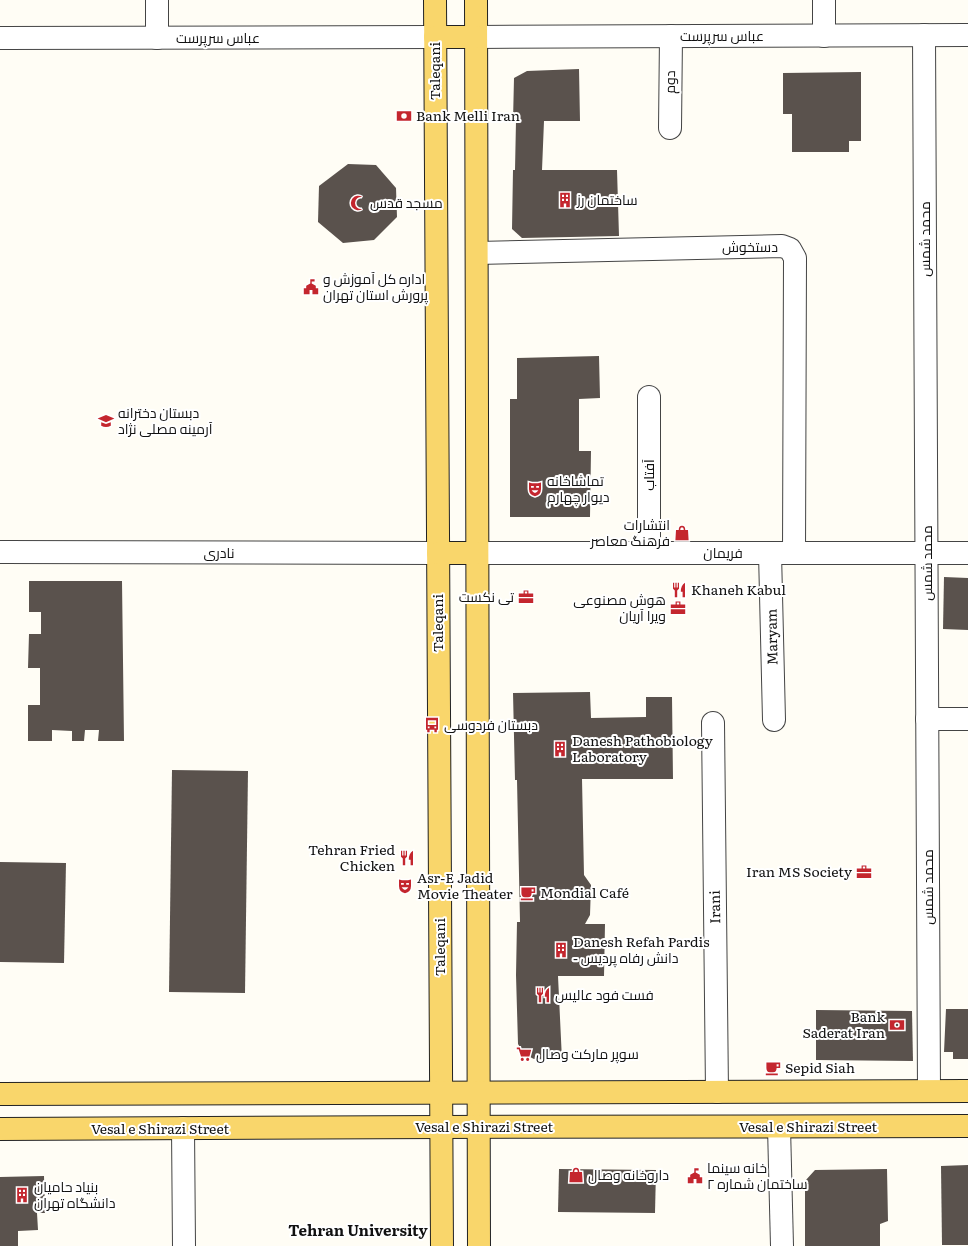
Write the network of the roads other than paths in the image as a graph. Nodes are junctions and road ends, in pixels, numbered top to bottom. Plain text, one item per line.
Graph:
1 (157, 0) edge
2 (435, 0) edge
3 (476, 0) edge
4 (824, 0) edge
5 (924, 35) junction
6 (968, 35) edge
7 (671, 36) junction
8 (824, 36) junction
9 (435, 37) junction
10 (476, 37) junction
11 (0, 38) edge
12 (157, 38) junction
13 (670, 128) dead end
14 (477, 252) junction
15 (649, 397) dead end
16 (0, 552) edge
17 (438, 553) junction
18 (478, 553) junction
19 (794, 553) junction
20 (927, 553) junction
21 (968, 553) edge
22 (649, 554) junction
23 (770, 554) junction
24 (927, 719) junction
25 (968, 719) edge
26 (774, 720) dead end
27 (713, 723) dead end
28 (929, 1091) junction
29 (968, 1091) edge
30 (718, 1092) junction
31 (778, 1092) junction
32 (441, 1093) junction
33 (479, 1093) junction
34 (0, 1094) edge
35 (183, 1094) junction
36 (968, 1126) edge
37 (442, 1127) junction
38 (479, 1127) junction
39 (779, 1127) junction
40 (183, 1128) junction
41 (0, 1130) edge
42 (184, 1246) edge
43 (442, 1246) edge
44 (479, 1246) edge
45 (782, 1246) edge

1 - 12 street
2 - 9 main road, Taleqani
3 - 10 main road
4 - 8 street
5 - 6 street, عباس سرپرست
5 - 8 street, عباس سرپرست
5 - 20 street, محمد شمس
7 - 8 street, عباس سرپرست
7 - 10 street, عباس سرپرست
7 - 13 street, دوم
9 - 10 main road
9 - 12 street, عباس سرپرست
9 - 17 main road, Taleqani
10 - 14 main road
11 - 12 street, عباس سرپرست
14 - 18 main road
14 - 19 street, دستخوش
15 - 22 street, آفتاب
16 - 17 street, نادری
17 - 18 main road
17 - 32 main road, Taleqani
18 - 22 street, فریمان
18 - 33 main road
19 - 20 street, فریمان
19 - 23 street, فریمان
20 - 21 street, فریمان
20 - 24 street, محمد شمس
22 - 23 street, فریمان
23 - 26 street, Maryam
24 - 25 street
24 - 28 street, محمد شمس
27 - 30 street, Irani
28 - 29 main road
28 - 31 main road
30 - 31 main road
30 - 33 main road
31 - 39 main road
32 - 33 main road
32 - 35 main road
32 - 37 main road, Taleqani
33 - 38 main road
34 - 35 main road
35 - 40 main road
36 - 39 main road, Vesal e Shirazi Street
37 - 38 main road, Vesal e Shirazi Street
37 - 40 main road, Vesal e Shirazi Street
37 - 43 main road, Taleqani
38 - 39 main road, Vesal e Shirazi Street
38 - 44 main road
39 - 45 street
40 - 41 main road, Vesal e Shirazi Street
40 - 42 street

